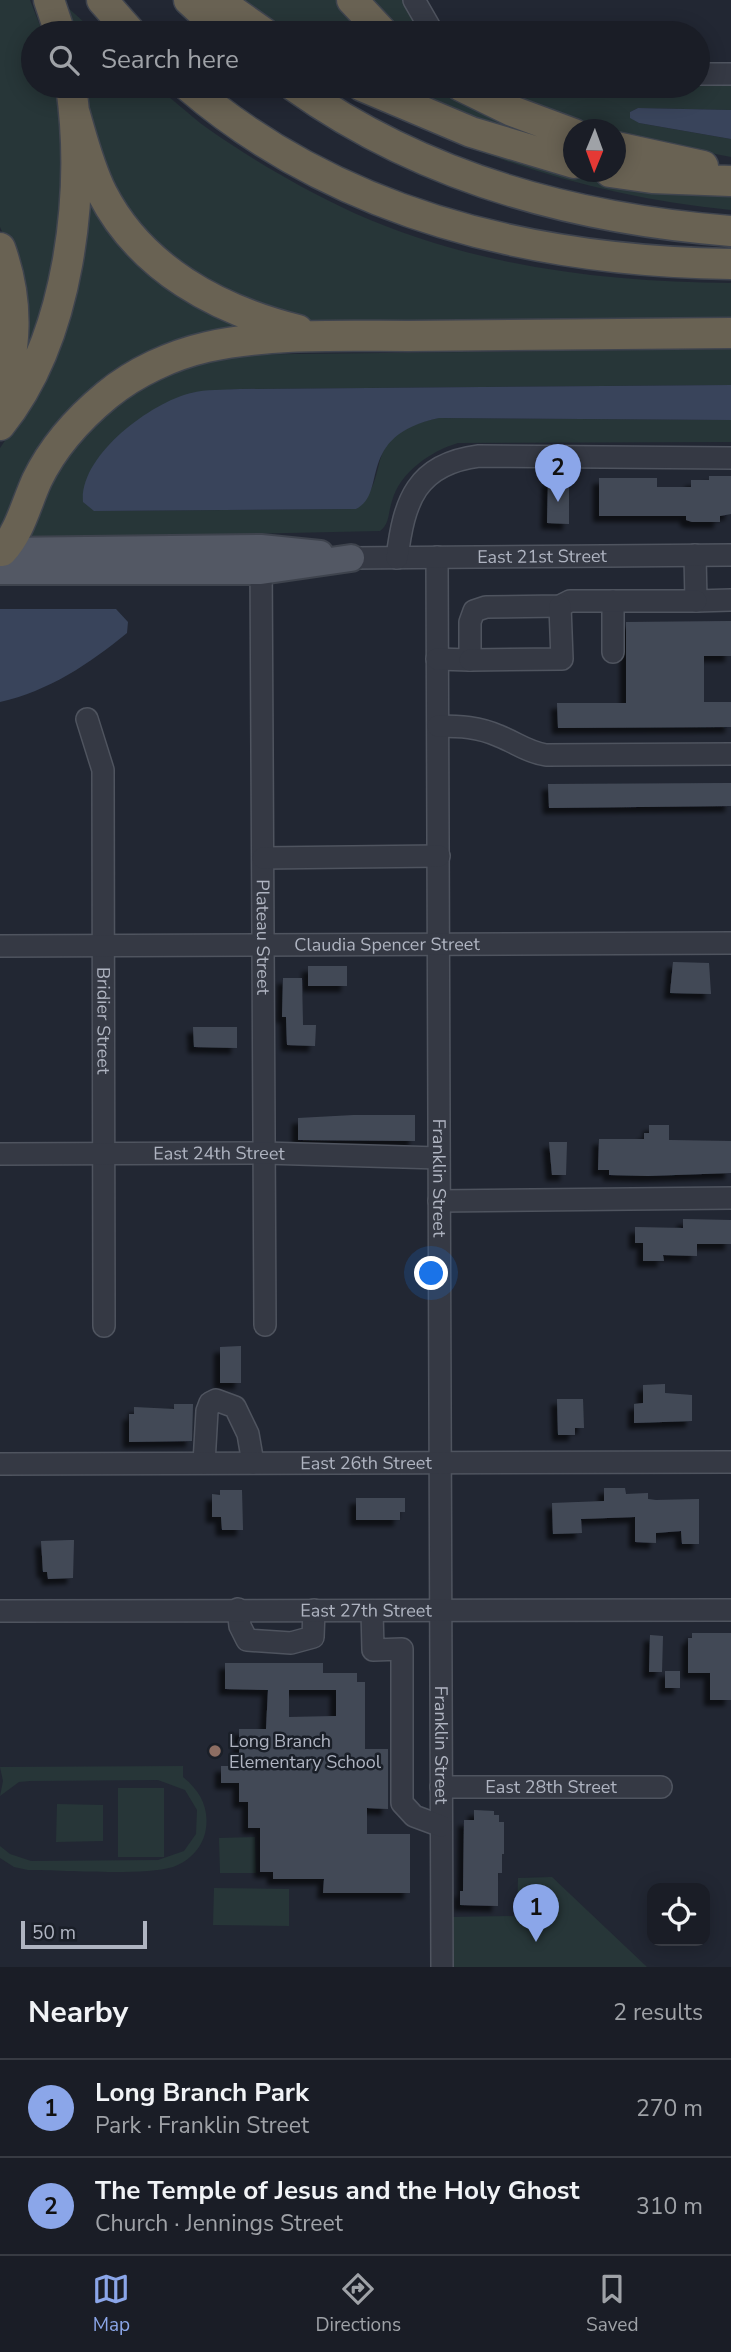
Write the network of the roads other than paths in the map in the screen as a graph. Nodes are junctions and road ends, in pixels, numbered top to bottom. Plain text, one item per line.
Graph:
1 (49, 0) edge
2 (102, 0) edge
3 (189, 0) edge
4 (217, 0) edge
5 (352, 0) edge
6 (414, 0) edge
7 (56, 21) edge
8 (120, 21) edge
9 (212, 21) edge
10 (247, 21) edge
11 (372, 21) edge
12 (426, 21) edge
13 (710, 74) edge
14 (731, 74) edge
15 (73, 98) edge
16 (203, 98) edge
17 (314, 98) edge
18 (390, 98) edge
19 (485, 98) edge
20 (563, 130) edge
21 (626, 149) edge
22 (563, 160) edge
23 (731, 169) edge
24 (626, 174) edge
25 (731, 181) edge
26 (731, 231) edge
27 (0, 248) edge
28 (731, 264) edge
29 (731, 333) edge
30 (354, 336) junction
31 (0, 405) edge
32 (0, 425) edge
33 (731, 458) edge
34 (695, 555) junction
35 (731, 555) edge
36 (0, 556) edge
37 (351, 558) joint
38 (397, 558) junction
39 (437, 558) junction
40 (261, 559) junction
41 (731, 600) edge
42 (612, 601) junction
43 (696, 601) junction
44 (560, 606) junction
45 (613, 652) dead end
46 (438, 659) junction
47 (470, 660) junction
48 (87, 719) dead end
49 (438, 726) junction
50 (731, 754) edge
51 (439, 856) junction
52 (263, 858) junction
53 (731, 943) edge
54 (439, 944) junction
55 (263, 945) junction
56 (0, 946) edge
57 (102, 946) junction
58 (264, 1153) junction
59 (0, 1154) edge
60 (104, 1154) junction
61 (439, 1158) junction
62 (731, 1198) edge
63 (439, 1201) junction
64 (265, 1325) dead end
65 (104, 1326) dead end
66 (440, 1462) junction
67 (731, 1462) edge
68 (204, 1463) junction
69 (253, 1463) junction
70 (0, 1464) edge
71 (238, 1609) junction
72 (314, 1610) junction
73 (731, 1610) edge
74 (0, 1611) edge
75 (372, 1611) junction
76 (441, 1611) junction
77 (402, 1693) junction
78 (441, 1693) junction
79 (441, 1787) junction
80 (661, 1787) dead end
81 (441, 1826) junction
82 (442, 1967) edge

1 - 7 highway
2 - 8 highway
3 - 9 highway
4 - 10 highway
5 - 11 highway
6 - 12 street
13 - 14 street
15 - 30 highway
15 - 32 highway
16 - 28 highway
17 - 26 highway
18 - 22 highway
19 - 20 highway
21 - 23 highway
24 - 25 highway
27 - 31 highway
29 - 30 highway
30 - 36 highway
33 - 38 street
34 - 35 street, East 21st Street
34 - 39 street, East 21st Street
34 - 43 street
36 - 40 main road, East 21st Street
37 - 38 street, East 21st Street
37 - 40 main road, East 21st Street
38 - 39 street, East 21st Street
39 - 46 street, Franklin Street
40 - 52 street, Plateau Street
41 - 43 street
42 - 43 street
42 - 44 street
42 - 45 street
44 - 47 street
44 - 47 street
46 - 47 street
46 - 49 street, Franklin Street
48 - 57 street, Bridier Street
49 - 50 street
49 - 51 street, Franklin Street
51 - 52 street
51 - 54 street, Franklin Street
52 - 55 street, Plateau Street
53 - 54 street, Claudia Spencer Street
54 - 55 street, Claudia Spencer Street
54 - 61 street, Franklin Street
55 - 57 street, Claudia Spencer Street
55 - 58 street, Plateau Street
56 - 57 street, Claudia Spencer Street
57 - 60 street, Bridier Street
58 - 60 street, East 24th Street
58 - 61 street, East 24th Street
58 - 64 street, Plateau Street
59 - 60 street, East 24th Street
60 - 65 street, Bridier Street
61 - 63 street, Franklin Street
62 - 63 street
63 - 66 street, Franklin Street
66 - 67 street, East 26th Street
66 - 69 street, East 26th Street
66 - 76 street, Franklin Street
68 - 69 street, East 26th Street
68 - 69 street
68 - 70 street, East 26th Street
71 - 72 street, East 27th Street
71 - 72 street
71 - 74 street, East 27th Street
72 - 75 street, East 27th Street
73 - 76 street, East 27th Street
75 - 76 street, East 27th Street
75 - 77 street
76 - 78 street, Franklin Street
77 - 78 street
77 - 81 street
78 - 79 street, Franklin Street
79 - 80 street, East 28th Street
79 - 81 street, Franklin Street
81 - 82 street, Franklin Street

